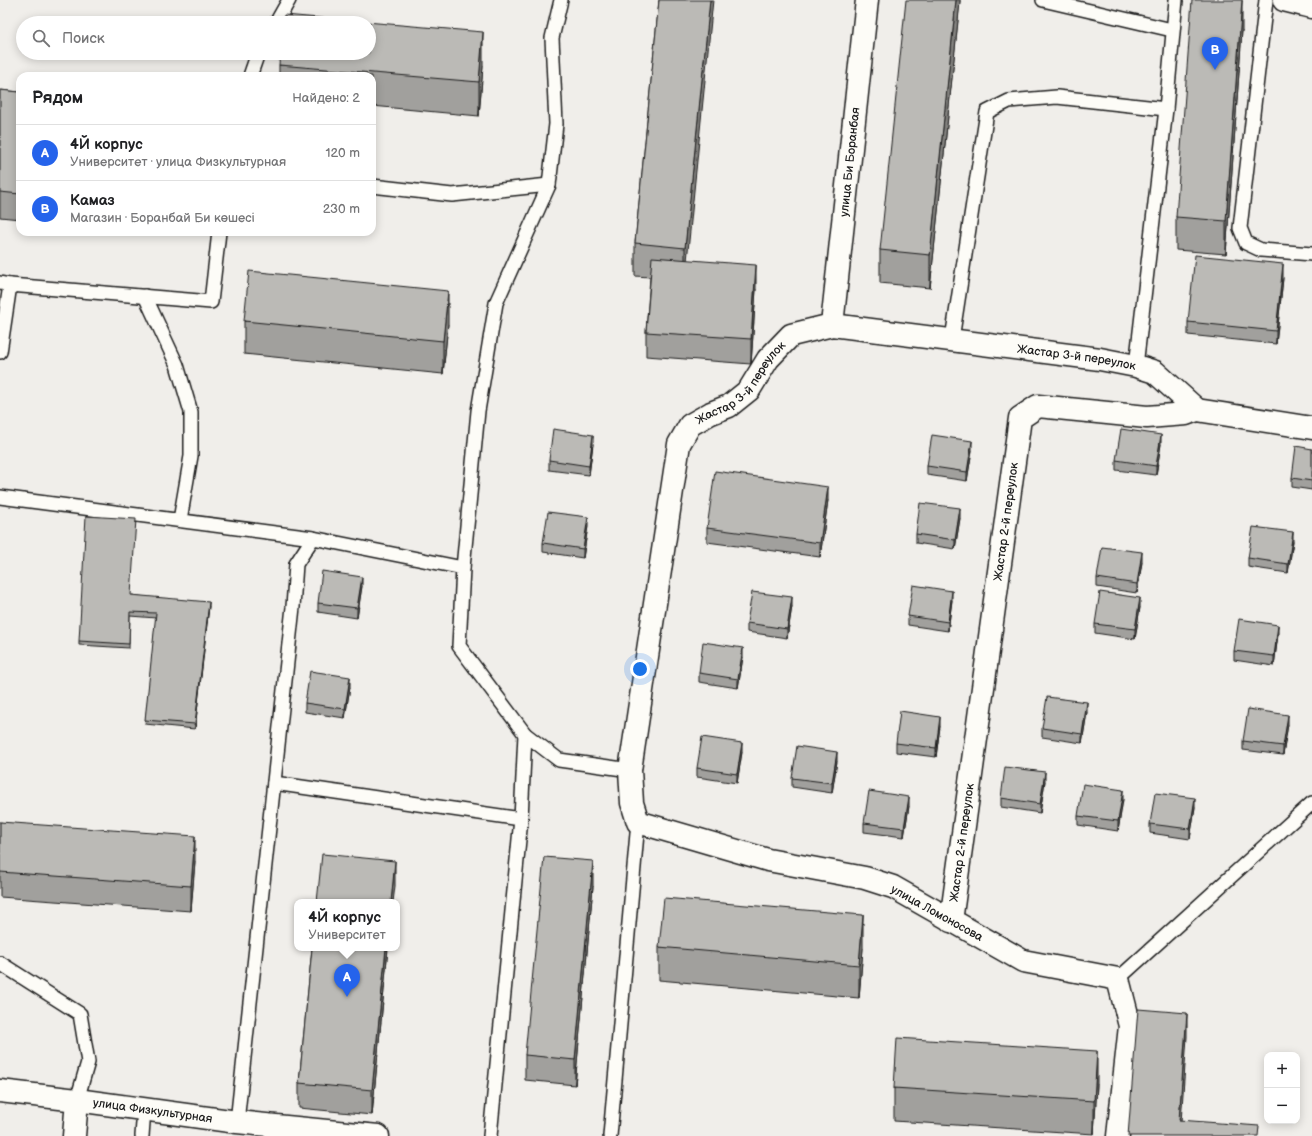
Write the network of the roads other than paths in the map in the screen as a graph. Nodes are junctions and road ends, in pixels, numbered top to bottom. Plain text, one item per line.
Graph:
1 (289, 0) edge
2 (561, 0) edge
3 (867, 0) edge
4 (1043, 0) edge
5 (1176, 0) edge
6 (1266, 0) edge
7 (1284, 0) edge
8 (1312, 7) edge
9 (280, 16) edge
10 (1172, 30) junction
11 (256, 60) edge
12 (251, 72) edge
13 (1166, 109) junction
14 (549, 185) junction
15 (376, 186) edge
16 (219, 236) edge
17 (1312, 254) edge
18 (5, 284) edge
19 (145, 296) junction
20 (832, 325) junction
21 (952, 339) junction
22 (0, 352) edge
23 (1136, 366) junction
24 (1197, 410) junction
25 (1312, 428) edge
26 (0, 497) edge
27 (180, 520) junction
28 (313, 538) junction
29 (463, 568) junction
30 (525, 734) junction
31 (630, 770) junction
32 (274, 783) junction
33 (1312, 803) edge
34 (521, 819) junction
35 (638, 822) junction
36 (951, 921) junction
37 (0, 963) edge
38 (1118, 979) junction
39 (0, 1091) edge
40 (77, 1100) junction
41 (144, 1109) junction
42 (237, 1122) junction
43 (284, 1132) edge
44 (74, 1136) edge
45 (142, 1136) edge
46 (378, 1136) edge
47 (490, 1136) edge
48 (610, 1136) edge
49 (1118, 1136) edge

1 - 9 lane
2 - 14 lane
3 - 20 street, улица Би Боранбая
4 - 10 lane
5 - 10 lane
6 - 17 lane
7 - 8 street
10 - 13 lane
11 - 12 lane
13 - 21 lane
13 - 23 lane
14 - 15 lane
14 - 29 lane
16 - 19 lane
18 - 19 lane
18 - 22 lane
19 - 27 lane
20 - 21 street, Жастар 3-й переулок
20 - 31 street, Жастар 3-й переулок
21 - 23 street, Жастар 3-й переулок
23 - 24 street, Жастар 3-й переулок
24 - 25 street, Жастар 2-й переулок
24 - 36 street, Жастар 2-й переулок
26 - 27 lane
27 - 28 lane
28 - 29 lane
28 - 32 lane
29 - 30 lane
30 - 31 lane
30 - 34 lane
31 - 35 street, Жастар 3-й переулок
32 - 34 lane
32 - 42 lane
33 - 38 lane
34 - 47 lane
35 - 36 street, улица Ломоносова
35 - 48 lane
36 - 38 street, улица Ломоносова
37 - 40 lane
38 - 49 street
39 - 40 street, улица Физкультурная
40 - 41 street, улица Физкультурная
40 - 44 street
41 - 42 street, улица Физкультурная
41 - 45 lane
42 - 43 street, улица Физкультурная
43 - 46 street, улица Физкультурная

